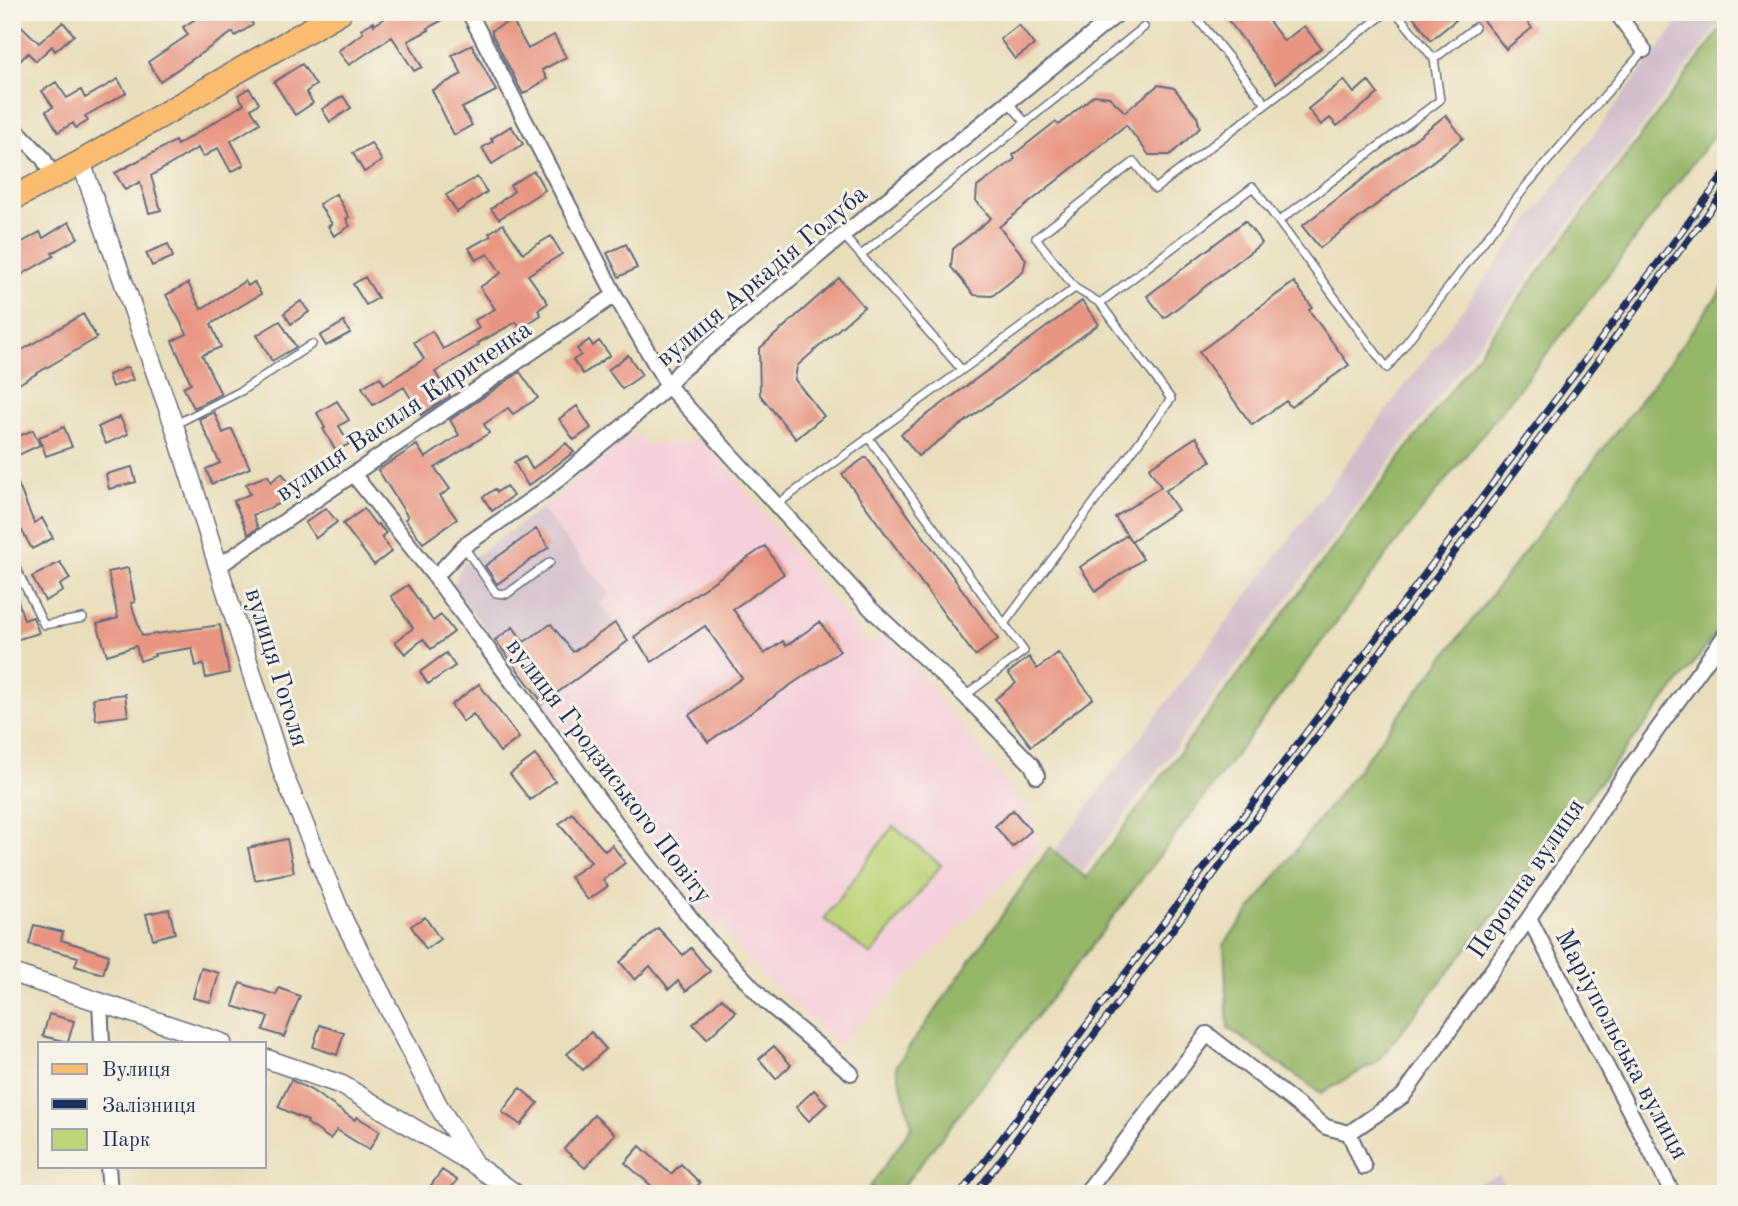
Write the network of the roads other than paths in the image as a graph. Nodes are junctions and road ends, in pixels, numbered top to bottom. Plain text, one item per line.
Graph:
1 (340, 12) edge
2 (469, 12) edge
3 (1121, 12) edge
4 (1192, 12) edge
5 (1387, 12) edge
6 (1396, 12) edge
7 (1616, 12) edge
8 (1144, 27) dead end
9 (1475, 27) dead end
10 (1644, 50) joint
11 (1434, 59) junction
12 (1008, 102) junction
13 (1266, 104) junction
14 (1026, 122) junction
15 (12, 125) edge
16 (81, 162) junction
17 (53, 177) junction
18 (12, 199) edge
19 (1279, 221) junction
20 (843, 235) junction
21 (861, 255) junction
22 (1075, 288) junction
23 (615, 295) junction
24 (1100, 303) junction
25 (312, 344) dead end
26 (962, 370) junction
27 (668, 386) junction
28 (174, 425) junction
29 (868, 438) junction
30 (353, 474) junction
31 (775, 505) junction
32 (464, 546) junction
33 (12, 560) edge
34 (550, 562) dead end
35 (219, 566) junction
36 (435, 577) junction
37 (83, 618) dead end
38 (1004, 624) junction
39 (1726, 634) edge
40 (965, 696) junction
41 (1037, 776) dead end
42 (1529, 918) junction
43 (12, 973) edge
44 (100, 1001) junction
45 (102, 1042) edge
46 (219, 1042) edge
47 (266, 1059) edge
48 (851, 1073) dead end
49 (1349, 1133) junction
50 (475, 1165) junction
51 (1364, 1167) dead end
52 (108, 1168) edge
53 (110, 1194) edge
54 (516, 1194) edge
55 (1085, 1194) edge
56 (1673, 1194) edge

1 - 16 main road
2 - 23 street
3 - 12 street, вулиця Аркадія Голуба
4 - 13 lane
5 - 13 lane
6 - 11 lane
7 - 10 street
8 - 14 lane
9 - 11 lane
10 - 19 lane
11 - 19 lane
12 - 14 lane
12 - 20 street, вулиця Аркадія Голуба
13 - 22 lane
14 - 21 lane
15 - 17 street
16 - 17 main road
16 - 28 street, вулиця Гоголя
17 - 18 main road
19 - 24 lane
20 - 21 lane
20 - 27 street, вулиця Аркадія Голуба
21 - 26 lane
22 - 24 lane
22 - 26 lane
23 - 27 street
23 - 30 street, вулиця Василя Кириченка
24 - 38 lane
25 - 28 lane
26 - 29 lane
27 - 31 street
27 - 32 street, вулиця Аркадія Голуба
28 - 35 street, вулиця Гоголя
29 - 31 lane
29 - 38 lane
30 - 35 street, вулиця Василя Кириченка
30 - 36 street, вулиця Гродзиського Повіту
31 - 40 street
32 - 34 lane
32 - 36 street, вулиця Аркадія Голуба
33 - 37 lane
35 - 50 street, вулиця Гоголя
36 - 48 street, вулиця Гродзиського Повіту
38 - 40 lane
39 - 42 street, Перонна вулиця
40 - 41 street
42 - 49 street, Перонна вулиця
42 - 56 street, Маріупольська вулиця
43 - 44 street
44 - 45 street
44 - 46 street
47 - 50 street
49 - 51 street
49 - 55 street
50 - 54 street
52 - 53 street

